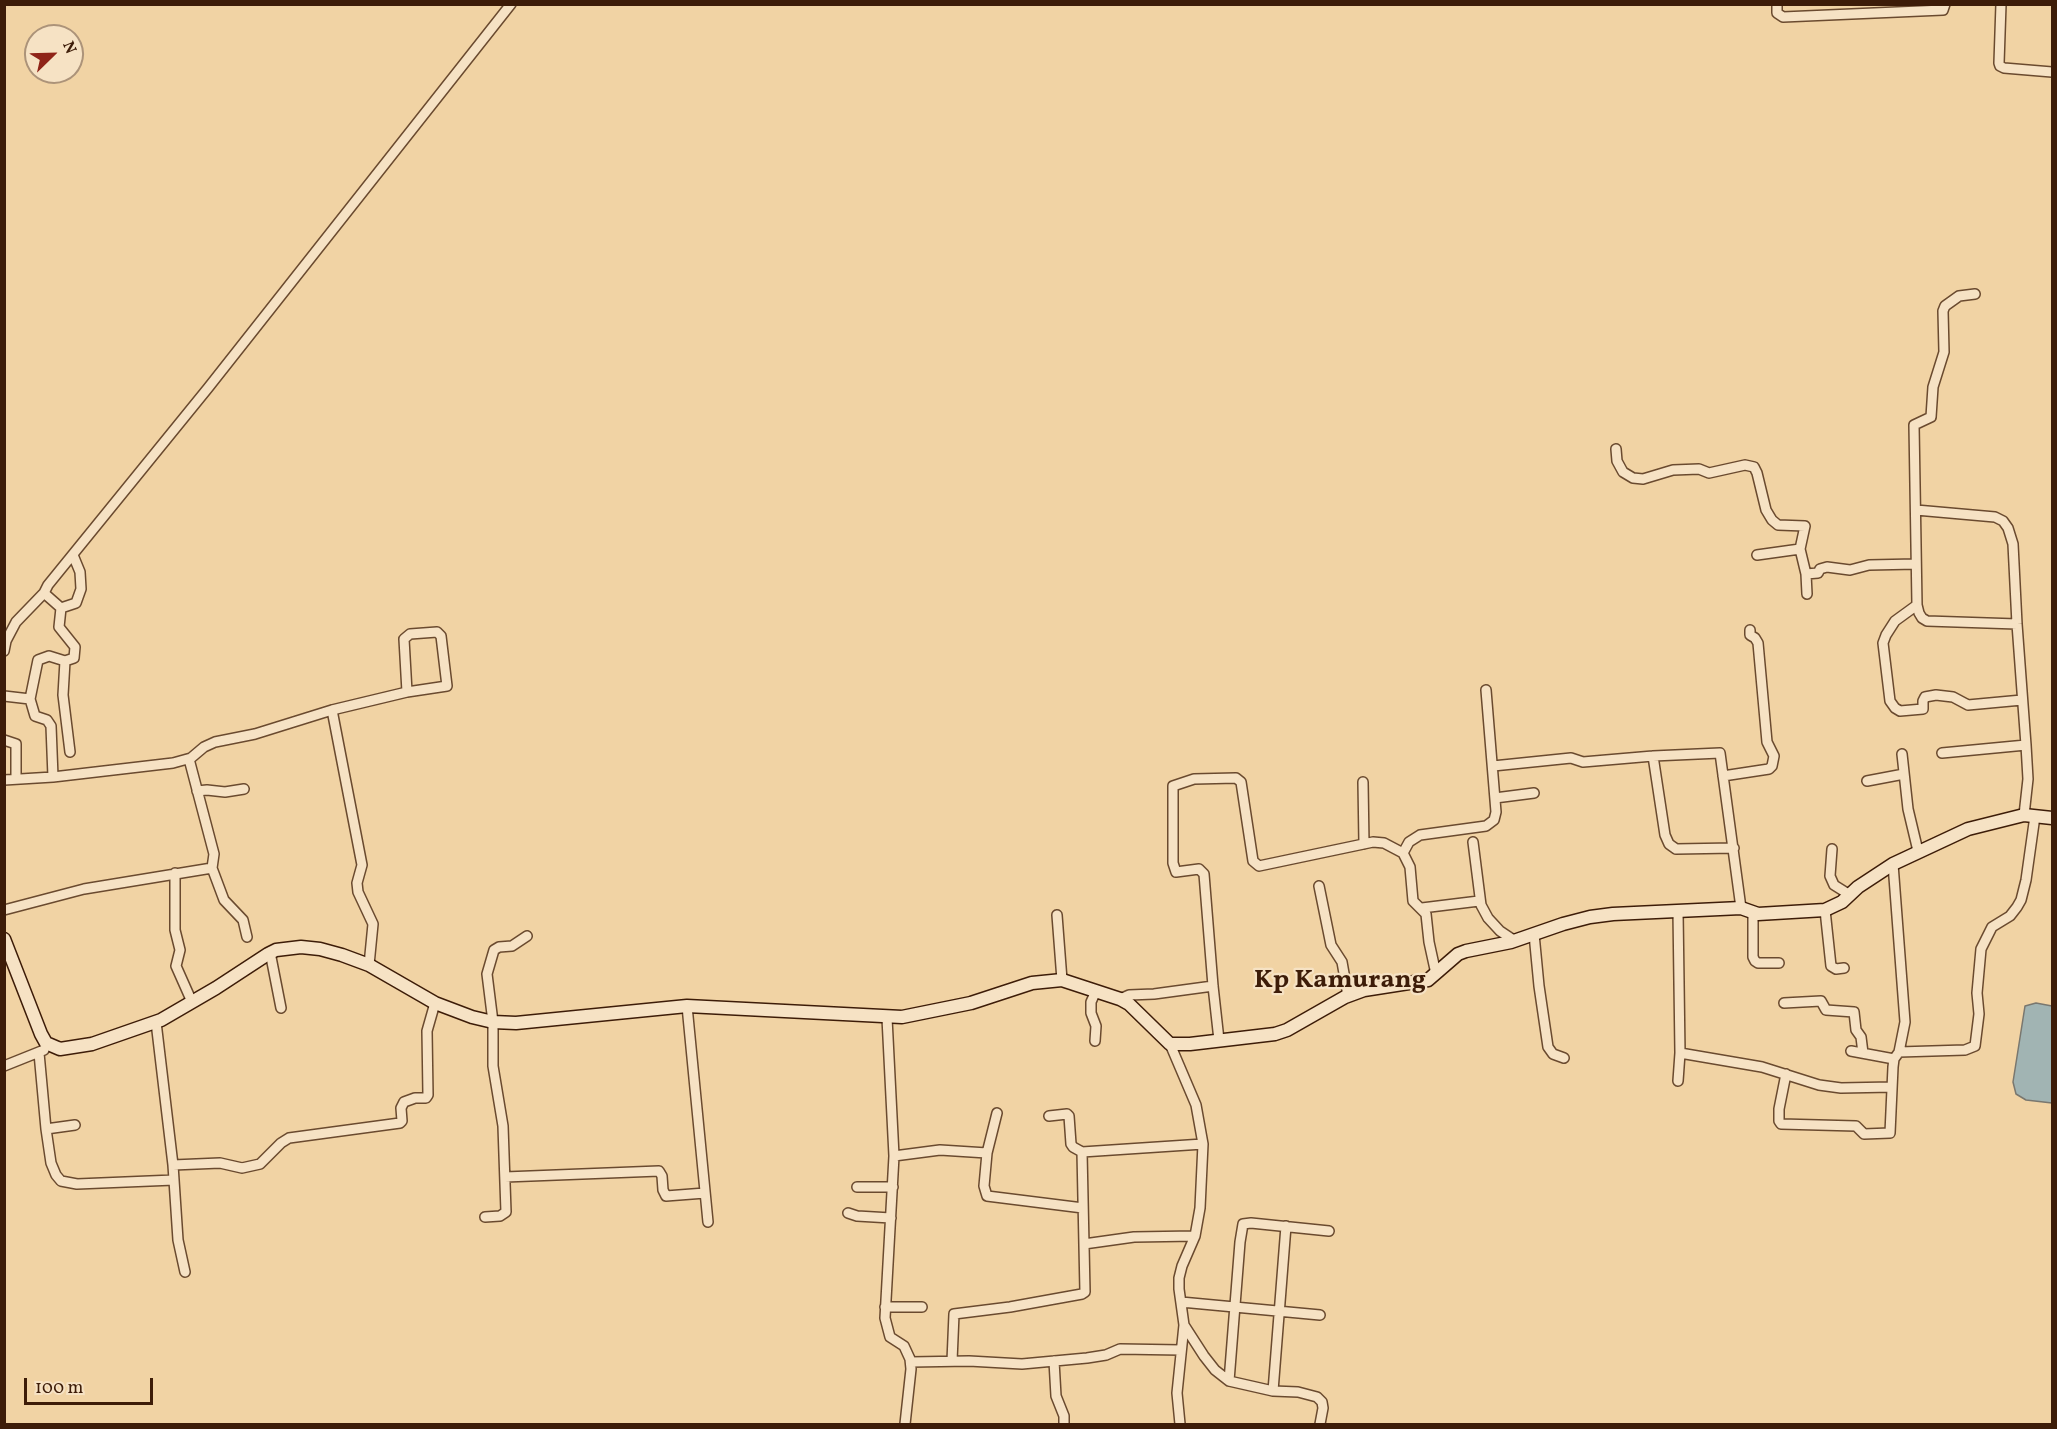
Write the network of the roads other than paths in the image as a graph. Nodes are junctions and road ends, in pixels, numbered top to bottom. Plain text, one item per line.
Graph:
1 (511, 4) edge
2 (1776, 4) edge
3 (1946, 4) edge
4 (2001, 4) edge
5 (2052, 72) edge
6 (1975, 294) dead end
7 (1616, 449) dead end
8 (1916, 510) junction
9 (1800, 549) junction
10 (73, 555) junction
11 (1757, 555) dead end
12 (1917, 564) junction
13 (1806, 574) junction
14 (44, 593) junction
15 (1807, 594) dead end
16 (1917, 605) junction
17 (61, 608) junction
18 (2017, 624) junction
19 (1750, 630) dead end
20 (5, 646) edge
21 (65, 661) junction
22 (1486, 690) dead end
23 (406, 692) junction
24 (4, 696) edge
25 (30, 699) junction
26 (2022, 700) junction
27 (332, 710) junction
28 (4, 740) edge
29 (2026, 746) junction
30 (70, 752) dead end
31 (1942, 753) dead end
32 (1902, 754) dead end
33 (1653, 756) junction
34 (189, 759) junction
35 (1492, 766) junction
36 (1904, 774) junction
37 (1723, 776) junction
38 (53, 777) junction
39 (15, 779) junction
40 (4, 780) edge
41 (1867, 781) dead end
42 (1363, 782) dead end
43 (244, 789) dead end
44 (197, 791) junction
45 (1534, 793) dead end
46 (1495, 798) junction
47 (2029, 816) junction
48 (2052, 818) edge
49 (1473, 842) dead end
50 (1364, 844) junction
51 (1734, 848) junction
52 (1832, 849) dead end
53 (1918, 851) junction
54 (1403, 853) junction
55 (1893, 864) junction
56 (212, 868) junction
57 (175, 873) junction
58 (1319, 886) dead end
59 (1850, 895) junction
60 (1479, 901) junction
61 (1422, 908) junction
62 (4, 910) edge
63 (1825, 910) junction
64 (1747, 911) junction
65 (1678, 912) junction
66 (1057, 915) dead end
67 (1533, 934) junction
68 (527, 936) dead end
69 (248, 937) dead end
70 (4, 939) edge
71 (1515, 940) junction
72 (270, 952) junction
73 (1779, 963) dead end
74 (369, 965) junction
75 (1844, 968) dead end
76 (1436, 974) junction
77 (1062, 980) junction
78 (1213, 986) junction
79 (1095, 990) junction
80 (1348, 996) junction
81 (1120, 999) junction
82 (192, 1002) junction
83 (435, 1003) junction
84 (1784, 1003) dead end
85 (687, 1006) junction
86 (281, 1008) dead end
87 (887, 1018) junction
88 (156, 1022) junction
89 (493, 1023) junction
90 (1219, 1040) junction
91 (1095, 1041) dead end
92 (1170, 1044) junction
93 (52, 1046) junction
94 (1851, 1051) dead end
95 (39, 1053) junction
96 (1680, 1053) junction
97 (1863, 1053) junction
98 (1897, 1056) junction
99 (1564, 1058) dead end
100 (4, 1066) edge
101 (1786, 1074) junction
102 (1678, 1082) dead end
103 (1892, 1087) junction
104 (997, 1113) dead end
105 (1049, 1116) dead end
106 (75, 1125) dead end
107 (46, 1129) junction
108 (1203, 1144) junction
109 (1082, 1152) junction
110 (987, 1153) junction
111 (894, 1156) junction
112 (173, 1166) junction
113 (505, 1177) junction
114 (174, 1180) junction
115 (857, 1187) dead end
116 (893, 1187) junction
117 (705, 1193) junction
118 (1083, 1208) junction
119 (848, 1213) dead end
120 (485, 1217) dead end
121 (891, 1218) junction
122 (708, 1222) dead end
123 (1286, 1226) junction
124 (1329, 1231) dead end
125 (1195, 1236) junction
126 (1084, 1244) junction
127 (184, 1272) dead end
128 (1181, 1302) junction
129 (885, 1306) junction
130 (922, 1307) dead end
131 (1234, 1307) junction
132 (1278, 1311) junction
133 (1320, 1315) dead end
134 (1184, 1325) junction
135 (1181, 1350) junction
136 (952, 1361) junction
137 (1054, 1361) junction
138 (911, 1362) junction
139 (1229, 1381) junction
140 (1273, 1391) junction
141 (905, 1425) edge
142 (1064, 1425) edge
143 (1180, 1425) edge
144 (1320, 1425) edge

1 - 10 street
2 - 3 street
4 - 5 street
6 - 8 street
7 - 9 street
8 - 12 street
8 - 18 street
9 - 11 street
9 - 13 street
10 - 14 street
10 - 17 street
12 - 13 street
12 - 16 street
13 - 15 street
14 - 17 street
14 - 20 street
16 - 18 street
16 - 26 street
17 - 21 street
18 - 26 street
19 - 37 street
21 - 25 street
21 - 30 street
22 - 35 street
23 - 23 street
23 - 27 street
24 - 25 street
25 - 38 street
26 - 29 street
27 - 34 street
27 - 74 street
28 - 39 street
29 - 31 street
29 - 47 street
32 - 36 street
33 - 35 street
33 - 37 street
33 - 51 street
34 - 38 street
34 - 44 street
35 - 46 street
36 - 41 street
36 - 53 street
37 - 51 street
38 - 39 street
39 - 40 street
42 - 50 street
43 - 44 street
44 - 56 street
45 - 46 street
46 - 54 street
47 - 48 street
47 - 53 street
47 - 98 street
49 - 60 street
50 - 54 street
50 - 78 street
51 - 64 street
52 - 59 street
53 - 55 street
54 - 61 street
55 - 59 street
55 - 98 street
56 - 57 street
56 - 69 street
57 - 62 street
57 - 82 street
58 - 80 street
59 - 63 street
60 - 61 street
60 - 71 street
61 - 76 street
63 - 64 street
63 - 75 street
64 - 65 street
64 - 73 street
65 - 67 street
65 - 96 street
66 - 77 street
67 - 71 street
67 - 99 street
68 - 89 street
70 - 93 street
71 - 76 street
72 - 74 street
72 - 82 street
72 - 86 street
74 - 83 street
76 - 80 street
77 - 79 street
77 - 87 street
78 - 81 street
78 - 90 street
79 - 81 street
79 - 91 street
80 - 90 street
81 - 92 street
82 - 88 street
83 - 89 street
83 - 112 street
84 - 97 street
85 - 87 street
85 - 89 street
85 - 117 street
87 - 111 street
88 - 93 street
88 - 112 street
89 - 113 street
90 - 92 street
92 - 108 street
93 - 95 street
94 - 97 street
95 - 100 street
95 - 107 street
96 - 101 street
96 - 102 street
97 - 98 street
98 - 103 street
101 - 103 street
101 - 103 street
104 - 110 street
105 - 109 street
106 - 107 street
107 - 114 street
108 - 109 street
108 - 125 street
109 - 118 street
110 - 111 street
110 - 118 street
111 - 116 street
112 - 114 street
113 - 117 street
113 - 120 street
114 - 127 street
115 - 116 street
116 - 121 street
117 - 122 street
118 - 126 street
119 - 121 street
121 - 129 street
123 - 124 street
123 - 131 street
123 - 132 street
125 - 126 street
125 - 128 street
126 - 136 street
128 - 131 street
128 - 134 street
129 - 130 street
129 - 138 street
131 - 132 street
131 - 139 street
132 - 133 street
132 - 140 street
134 - 135 street
134 - 139 street
135 - 137 street
135 - 143 street
136 - 137 street
136 - 138 street
137 - 142 street
138 - 141 street
139 - 140 street
140 - 144 street

